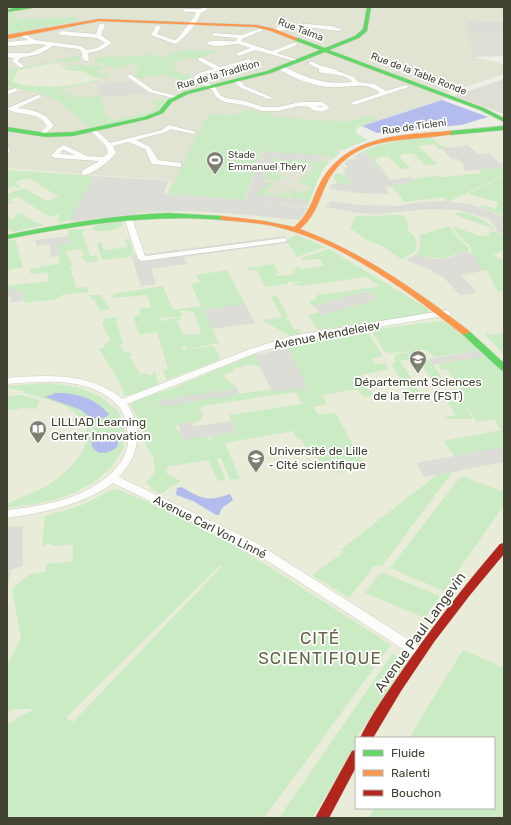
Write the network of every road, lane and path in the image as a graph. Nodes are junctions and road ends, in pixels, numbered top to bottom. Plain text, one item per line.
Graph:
1 (23, 7) edge
2 (37, 7) edge
3 (369, 7) edge
4 (205, 9) edge
5 (186, 10) dead end
6 (7, 11) edge
7 (190, 24) junction
8 (102, 25) dead end
9 (158, 27) dead end
10 (339, 29) dead end
11 (261, 30) dead end
12 (273, 30) junction
13 (61, 33) dead end
14 (22, 34) junction
15 (215, 34) dead end
16 (98, 36) junction
17 (7, 37) edge
18 (241, 39) junction
19 (33, 41) junction
20 (209, 43) dead end
21 (7, 44) edge
22 (52, 44) junction
23 (295, 44) dead end
24 (257, 48) junction
25 (325, 50) junction
26 (85, 52) junction
27 (274, 52) junction
28 (239, 54) dead end
29 (7, 55) edge
30 (17, 57) junction
31 (200, 58) dead end
32 (87, 60) dead end
33 (249, 61) dead end
34 (296, 61) junction
35 (311, 63) dead end
36 (21, 66) dead end
37 (280, 67) junction
38 (219, 69) junction
39 (323, 70) junction
40 (130, 76) dead end
41 (306, 78) junction
42 (236, 80) junction
43 (356, 84) junction
44 (406, 86) dead end
45 (210, 87) junction
46 (15, 90) dead end
47 (7, 93) edge
48 (384, 93) junction
49 (40, 96) dead end
50 (177, 97) junction
51 (270, 98) dead end
52 (354, 103) dead end
53 (313, 105) dead end
54 (8, 111) edge
55 (504, 120) edge
56 (504, 128) edge
57 (7, 129) edge
58 (94, 131) junction
59 (194, 132) dead end
60 (42, 134) junction
61 (129, 140) junction
62 (109, 145) junction
63 (84, 158) dead end
64 (106, 159) junction
65 (178, 165) dead end
66 (85, 173) dead end
67 (315, 211) junction
68 (128, 218) junction
69 (295, 230) junction
70 (306, 234) junction
71 (7, 237) edge
72 (284, 240) dead end
73 (445, 314) junction
74 (504, 360) edge
75 (504, 368) edge
76 (7, 381) edge
77 (121, 403) junction
78 (112, 478) junction
79 (7, 514) edge
80 (504, 547) edge
81 (420, 653) junction
82 (367, 737) edge
83 (355, 757) edge
84 (322, 818) edge

1 - 6 street
2 - 6 street
3 - 25 street, Rue de la Tradition
4 - 5 street
4 - 7 street
7 - 9 street
7 - 12 street, Rue Talma
7 - 14 street, Rue Talma
8 - 16 street
10 - 12 street
11 - 18 street
12 - 25 street, Rue Talma
13 - 16 street
14 - 17 street, Rue Talma
14 - 19 street
15 - 18 street
16 - 26 street
18 - 20 street
18 - 24 street
19 - 21 street
19 - 22 street
22 - 26 street
22 - 30 street
23 - 27 street
24 - 27 street
24 - 28 street
25 - 34 street, Rue de la Tradition
25 - 55 street, Rue de la Table Ronde
26 - 32 street
27 - 34 street
29 - 30 street
30 - 36 street
31 - 38 street
33 - 38 street
34 - 37 street, Rue de la Tradition
35 - 39 street
37 - 41 street
37 - 42 street, Rue de la Tradition
38 - 45 street
39 - 41 street
39 - 43 street
40 - 50 street
41 - 43 street
42 - 45 street, Rue de la Tradition
42 - 51 street
43 - 48 street
44 - 48 street
45 - 50 street, Rue de la Tradition
45 - 53 street
46 - 47 street
48 - 52 street
49 - 54 street
50 - 58 street, Rue de la Tradition
54 - 60 street
56 - 67 street, Rue de Ticleni
57 - 60 street, Rue de la Tradition
58 - 60 street, Rue de la Tradition
58 - 62 street
59 - 61 street
61 - 62 street
61 - 65 street
62 - 64 street
63 - 64 street
64 - 66 street
67 - 69 street, Rue de Ticleni
67 - 70 street, Rue de Ticleni
68 - 69 street
68 - 71 street
68 - 72 street
69 - 70 street
70 - 73 street
73 - 74 street
73 - 75 street
73 - 77 street, Avenue Mendeleiev
76 - 77 street
77 - 78 street
78 - 79 street
78 - 81 street, Avenue Carl Von Linné
80 - 81 street, Avenue Paul Langevin
81 - 82 street, Avenue Paul Langevin
83 - 84 street

